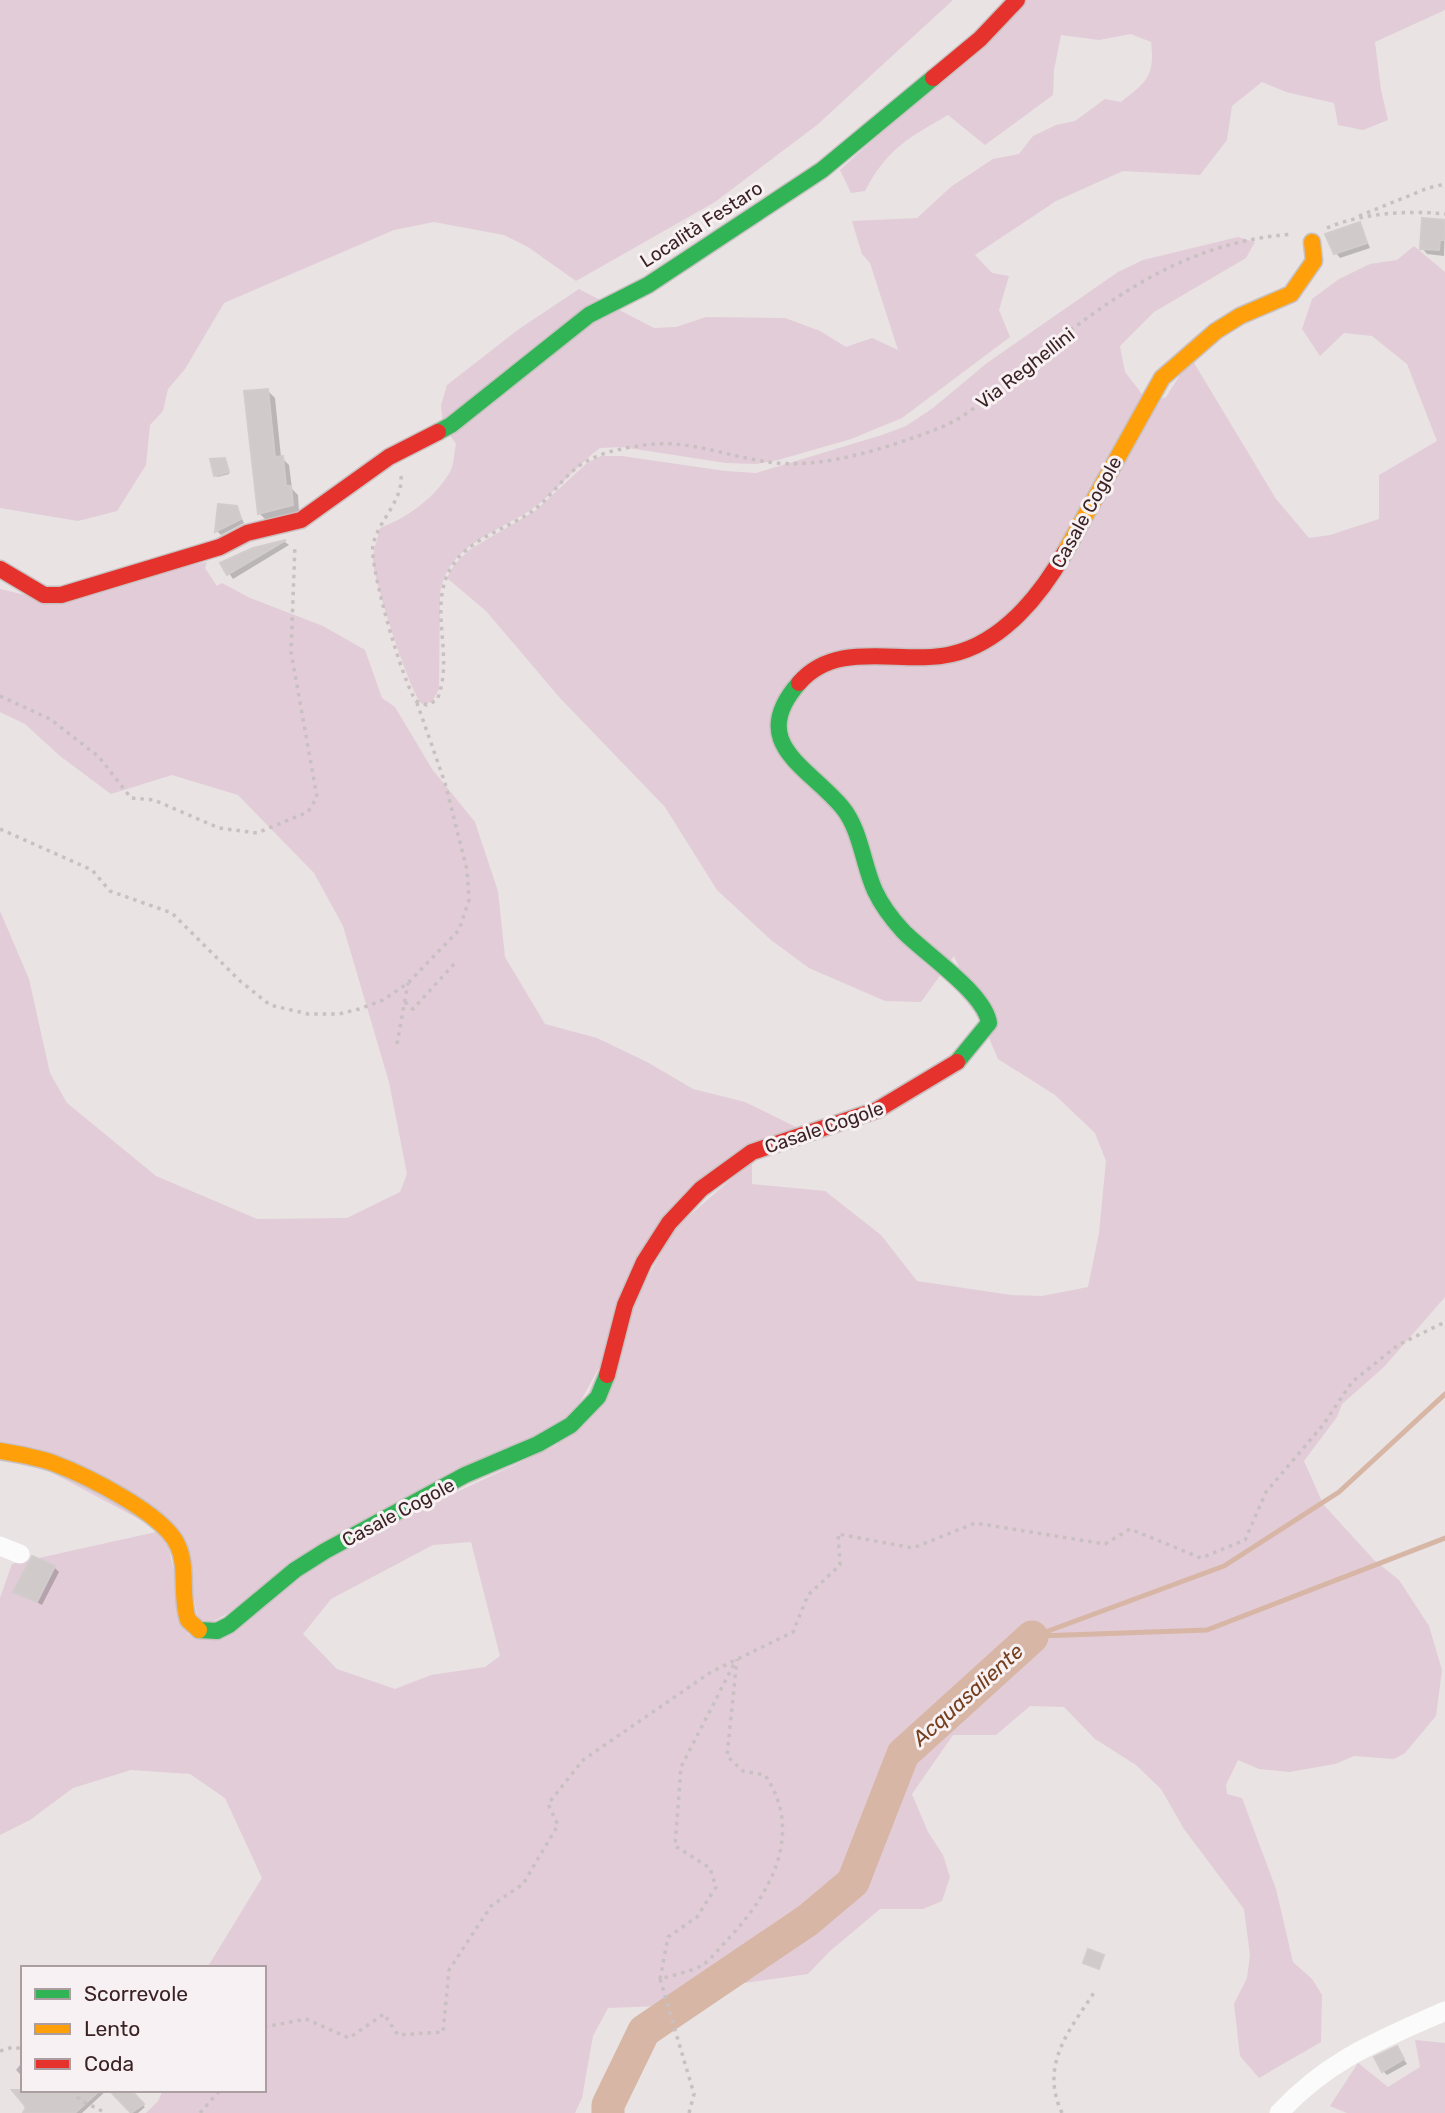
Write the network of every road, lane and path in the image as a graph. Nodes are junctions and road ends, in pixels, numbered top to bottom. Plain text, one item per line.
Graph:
1 (1017, 0) edge
2 (1445, 184) edge
3 (1445, 214) edge
4 (1353, 218) junction
5 (1312, 242) junction
6 (389, 457) junction
7 (287, 525) junction
8 (0, 569) edge
9 (0, 696) edge
10 (416, 701) junction
11 (0, 830) edge
12 (454, 964) dead end
13 (408, 983) junction
14 (405, 1002) junction
15 (397, 1044) dead end
16 (1445, 1322) edge
17 (0, 1451) edge
18 (0, 1546) edge
19 (20, 1554) dead end
20 (737, 1659) junction
21 (660, 1979) junction
22 (1095, 1991) dead end
23 (1445, 2011) edge
24 (266, 2027) edge
25 (21, 2049) edge
26 (0, 2051) edge
27 (74, 2092) edge
28 (218, 2092) edge
29 (106, 2113) edge
30 (200, 2113) edge
31 (689, 2113) edge
32 (1062, 2113) edge
33 (1279, 2113) edge

1 - 6 street, Località Festaro
2 - 4 path
3 - 4 path
4 - 5 path
5 - 10 path, Via Reghellini
5 - 17 street, Casale Cogole
6 - 7 street, Località Festaro
6 - 10 path
7 - 8 street, Località Festaro
7 - 9 path
10 - 13 path
11 - 13 path
12 - 14 path
13 - 14 path
14 - 15 path
16 - 20 path
18 - 19 street
20 - 21 path
20 - 21 path
20 - 24 path
21 - 31 path
22 - 32 path
23 - 33 street
25 - 26 path
27 - 29 path
28 - 30 path

